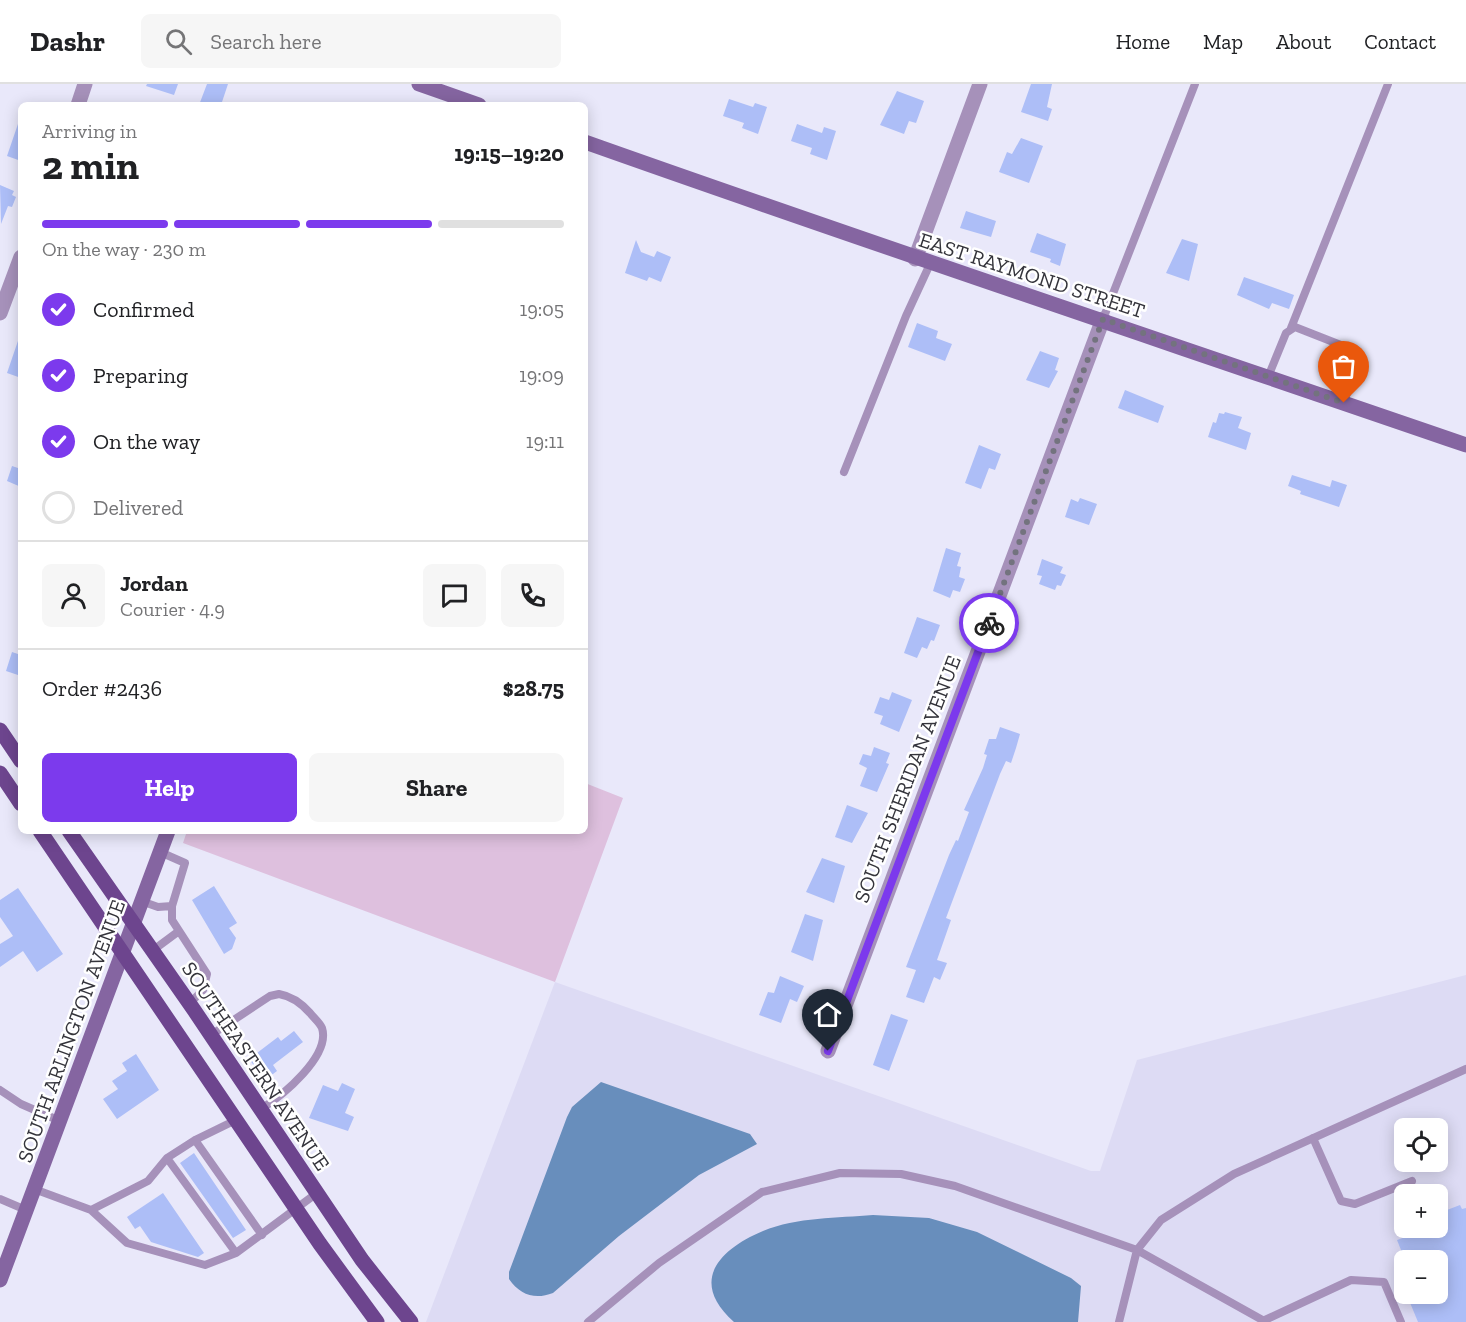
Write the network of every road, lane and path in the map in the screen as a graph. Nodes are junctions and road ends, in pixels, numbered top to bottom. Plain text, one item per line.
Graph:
1 (86, 84) edge
2 (418, 84) edge
3 (980, 84) edge
4 (1195, 84) edge
5 (1388, 84) edge
6 (450, 95) edge
7 (79, 102) edge
8 (470, 102) edge
9 (588, 143) edge
10 (923, 261) junction
11 (18, 265) edge
12 (0, 313) edge
13 (1103, 319) junction
14 (1291, 328) junction
15 (1268, 376) junction
16 (1344, 403) junction
17 (1466, 445) edge
18 (844, 472) dead end
19 (0, 730) edge
20 (18, 757) edge
21 (0, 773) edge
22 (18, 800) edge
23 (42, 834) edge
24 (71, 834) edge
25 (167, 834) edge
26 (160, 852) junction
27 (141, 901) junction
28 (172, 906) junction
29 (133, 924) junction
30 (179, 931) junction
31 (152, 951) junction
32 (123, 954) junction
33 (190, 1003) junction
34 (212, 1035) junction
35 (828, 1051) dead end
36 (1466, 1069) edge
37 (0, 1090) edge
38 (261, 1109) junction
39 (236, 1120) junction
40 (60, 1121) junction
41 (1313, 1138) junction
42 (195, 1140) junction
43 (167, 1158) junction
44 (1412, 1181) dead end
45 (34, 1189) junction
46 (317, 1193) junction
47 (0, 1199) edge
48 (296, 1209) junction
49 (26, 1210) junction
50 (92, 1210) junction
51 (262, 1235) junction
52 (1137, 1250) junction
53 (236, 1253) junction
54 (0, 1280) edge
55 (1266, 1321) edge
56 (377, 1322) edge
57 (411, 1322) edge
58 (588, 1322) edge
59 (1119, 1322) edge
60 (1401, 1322) edge

1 - 7 street
2 - 6 main road
3 - 10 street
4 - 13 lane
5 - 14 lane
6 - 8 main road
9 - 10 main road, EAST RAYMOND STREET
10 - 13 main road, EAST RAYMOND STREET
10 - 18 lane
11 - 12 street
13 - 15 main road, EAST RAYMOND STREET
13 - 35 street, SOUTH SHERIDAN AVENUE
14 - 15 lane
14 - 16 lane
15 - 16 main road, EAST RAYMOND STREET
16 - 17 main road, EAST RAYMOND STREET
19 - 20 main road
21 - 22 main road
23 - 32 main road
24 - 29 main road, SOUTHEASTERN AVENUE
25 - 26 main road, SOUTH ARLINGTON AVENUE
26 - 27 main road, SOUTH ARLINGTON AVENUE
26 - 28 lane
27 - 28 lane
27 - 29 main road, SOUTH ARLINGTON AVENUE
28 - 30 lane
29 - 31 main road, SOUTHEASTERN AVENUE
29 - 32 main road, SOUTH ARLINGTON AVENUE
30 - 31 lane
30 - 33 lane
31 - 33 main road, SOUTHEASTERN AVENUE
32 - 39 main road
32 - 40 main road, SOUTH ARLINGTON AVENUE
33 - 34 main road, SOUTHEASTERN AVENUE
34 - 38 main road, SOUTHEASTERN AVENUE
34 - 38 lane
36 - 41 lane
37 - 40 lane
38 - 46 main road, SOUTHEASTERN AVENUE
39 - 42 lane
39 - 48 main road
40 - 45 main road, SOUTH ARLINGTON AVENUE
41 - 44 lane
41 - 52 lane
42 - 43 lane
42 - 51 lane
43 - 50 lane
43 - 53 lane
45 - 49 main road, SOUTH ARLINGTON AVENUE
45 - 50 lane
46 - 48 lane
46 - 57 main road, SOUTHEASTERN AVENUE
47 - 49 lane
48 - 51 lane
48 - 56 main road
49 - 54 main road, SOUTH ARLINGTON AVENUE
50 - 53 lane
51 - 53 lane
52 - 55 lane
52 - 58 lane
52 - 59 lane
55 - 60 lane

